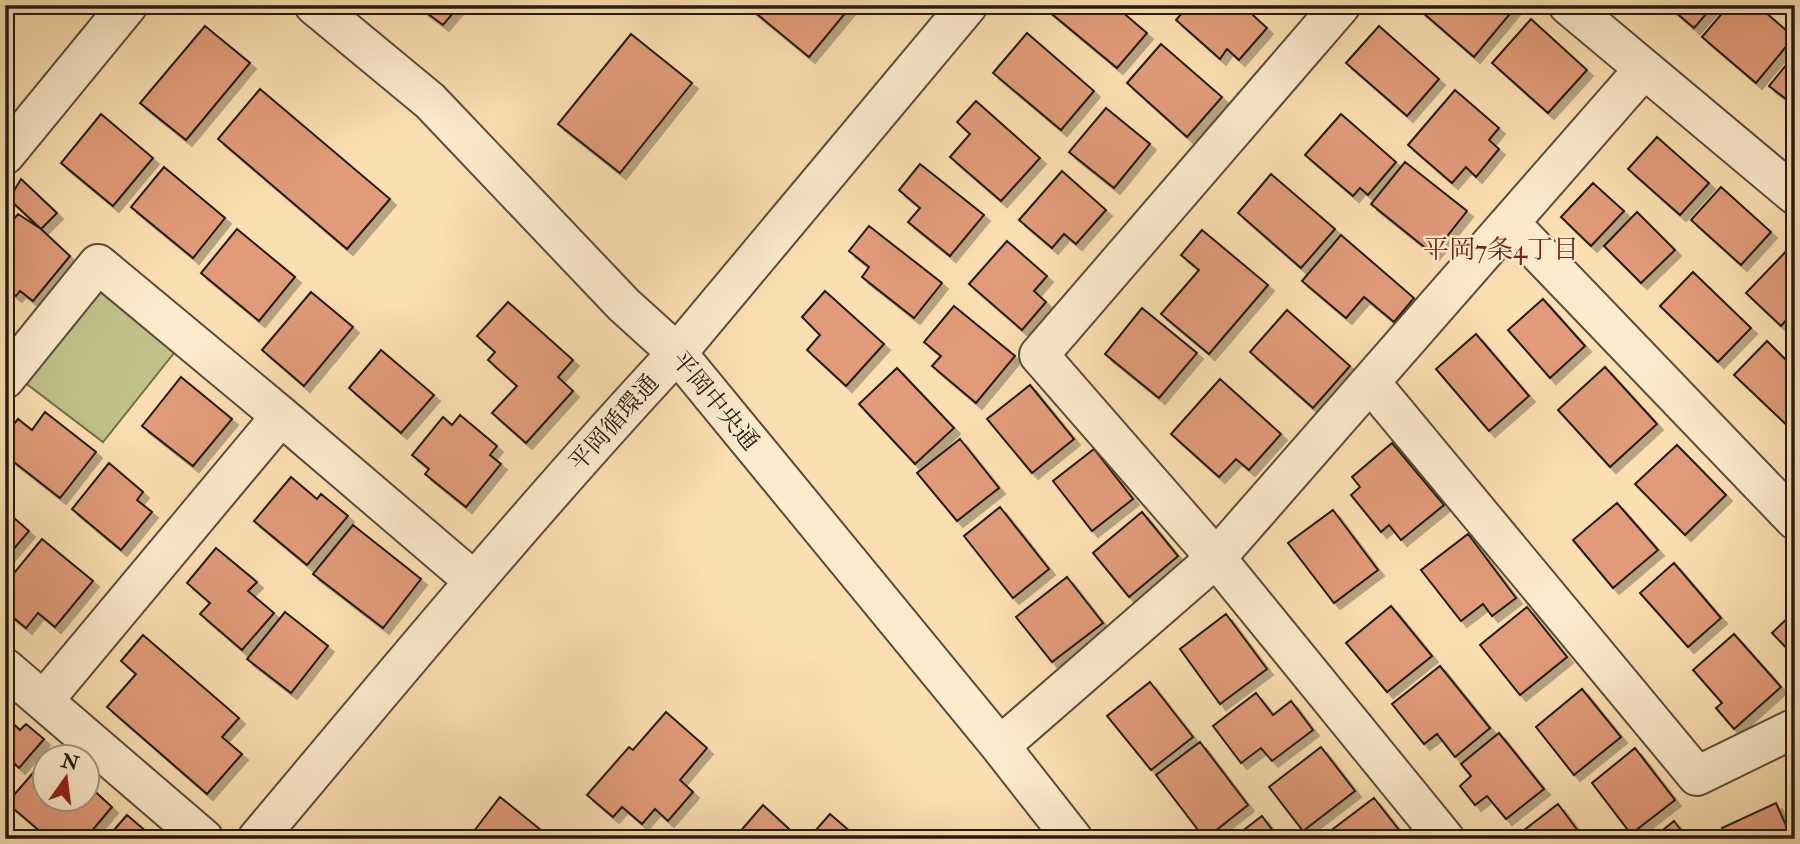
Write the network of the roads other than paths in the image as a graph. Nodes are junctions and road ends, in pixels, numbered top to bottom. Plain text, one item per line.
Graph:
1 (128, 5) edge
2 (314, 5) edge
3 (968, 5) edge
4 (1341, 5) edge
5 (1568, 5) edge
6 (1644, 69) junction
7 (5, 155) edge
8 (1795, 195) edge
9 (1510, 223) junction
10 (677, 353) junction
11 (5, 379) edge
12 (1370, 382) junction
13 (281, 416) junction
14 (1795, 520) edge
15 (1216, 558) junction
16 (473, 580) junction
17 (5, 668) edge
18 (44, 700) junction
19 (1795, 727) edge
20 (1000, 746) junction
21 (204, 839) edge
22 (257, 839) edge
23 (1073, 839) edge
24 (1445, 839) edge

1 - 7 street
2 - 10 street, 平岡中央通
3 - 10 street, 平岡循環通
4 - 15 street
5 - 6 street
6 - 8 street
6 - 9 street
9 - 12 street
9 - 14 street
10 - 16 street, 平岡循環通
10 - 20 street, 平岡中央通
11 - 13 street
12 - 15 street
12 - 19 street
13 - 16 street
13 - 18 street
15 - 20 street
15 - 24 street
16 - 22 street, 平岡循環通
17 - 18 street
18 - 21 street
20 - 23 street, 平岡中央通

